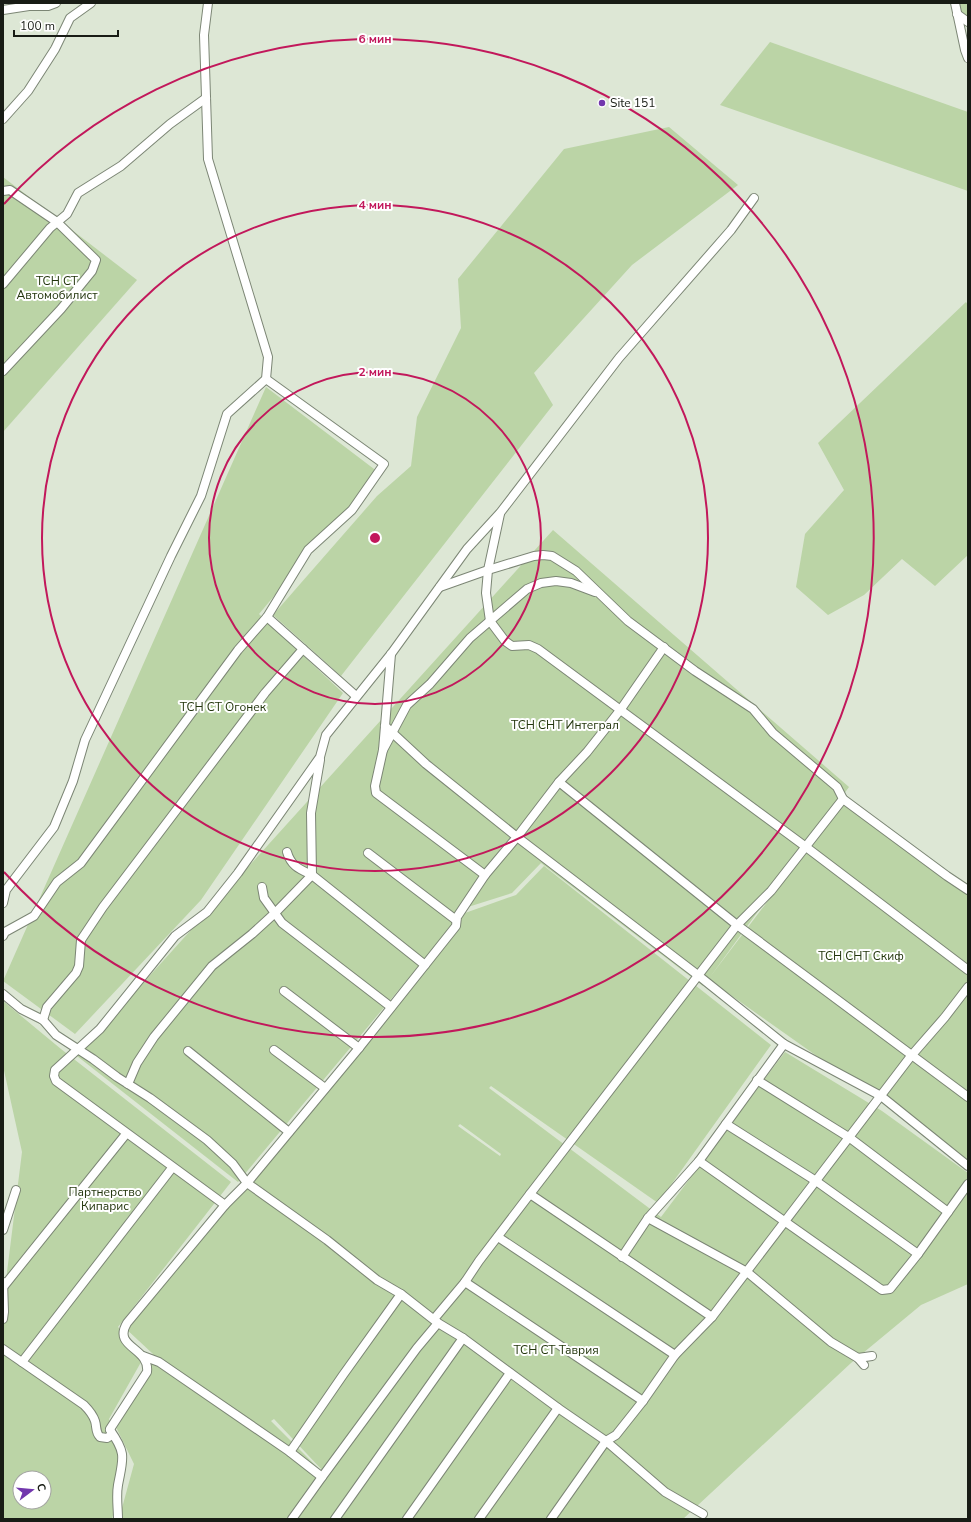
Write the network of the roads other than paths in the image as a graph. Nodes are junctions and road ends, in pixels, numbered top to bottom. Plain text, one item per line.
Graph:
1 (56, 3) edge
2 (91, 3) edge
3 (208, 3) edge
4 (955, 3) edge
5 (3, 10) edge
6 (957, 14) junction
7 (968, 22) edge
8 (968, 58) edge
9 (206, 98) junction
10 (3, 119) edge
11 (3, 191) edge
12 (754, 198) dead end
13 (57, 222) junction
14 (3, 284) edge
15 (3, 371) edge
16 (266, 379) junction
17 (500, 513) junction
18 (488, 570) junction
19 (440, 587) junction
20 (600, 594) junction
21 (267, 617) junction
22 (490, 621) junction
23 (664, 647) junction
24 (303, 648) junction
25 (391, 654) junction
26 (356, 696) junction
27 (621, 709) junction
28 (385, 726) junction
29 (392, 733) junction
30 (383, 750) junction
31 (320, 757) junction
32 (559, 782) junction
33 (843, 799) junction
34 (517, 836) junction
35 (806, 847) junction
36 (287, 852) dead end
37 (368, 852) dead end
38 (485, 875) junction
39 (312, 876) junction
40 (262, 886) dead end
41 (968, 890) edge
42 (3, 903) edge
43 (275, 913) junction
44 (456, 920) junction
45 (737, 925) junction
46 (3, 936) edge
47 (425, 965) junction
48 (968, 970) edge
49 (698, 976) junction
50 (968, 987) edge
51 (284, 991) dead end
52 (3, 994) edge
53 (391, 1007) junction
54 (43, 1020) junction
55 (784, 1044) junction
56 (359, 1048) junction
57 (77, 1049) junction
58 (274, 1050) dead end
59 (188, 1051) dead end
60 (911, 1056) junction
61 (757, 1080) junction
62 (128, 1084) junction
63 (325, 1088) junction
64 (882, 1096) junction
65 (968, 1098) edge
66 (726, 1124) junction
67 (289, 1132) junction
68 (126, 1134) junction
69 (850, 1138) junction
70 (699, 1161) junction
71 (968, 1166) edge
72 (172, 1168) junction
73 (816, 1181) junction
74 (247, 1183) junction
75 (968, 1184) edge
76 (16, 1190) dead end
77 (530, 1194) junction
78 (225, 1205) junction
79 (948, 1212) junction
80 (648, 1218) junction
81 (785, 1222) junction
82 (3, 1230) edge
83 (498, 1237) junction
84 (918, 1254) junction
85 (622, 1257) junction
86 (747, 1272) junction
87 (3, 1282) edge
88 (465, 1282) junction
89 (401, 1294) junction
90 (712, 1317) junction
91 (3, 1319) edge
92 (436, 1321) junction
93 (463, 1338) junction
94 (3, 1349) edge
95 (675, 1355) junction
96 (143, 1356) junction
97 (872, 1356) dead end
98 (858, 1358) junction
99 (22, 1362) junction
100 (864, 1365) dead end
101 (510, 1373) junction
102 (643, 1401) junction
103 (558, 1408) junction
104 (110, 1429) junction
105 (606, 1441) junction
106 (290, 1452) junction
107 (322, 1477) junction
108 (704, 1514) dead end
109 (118, 1519) edge
110 (292, 1519) edge
111 (335, 1519) edge
112 (407, 1519) edge
113 (479, 1519) edge
114 (551, 1519) edge

1 - 5 street
2 - 10 street
3 - 9 street
4 - 6 street
6 - 7 street
6 - 8 street
9 - 13 street
9 - 16 street
11 - 13 street
12 - 17 street
13 - 14 street
13 - 15 street
16 - 21 street
16 - 42 street
17 - 18 street
17 - 19 street
18 - 19 street
18 - 20 street
18 - 22 street
19 - 25 street
20 - 22 street
20 - 23 street
21 - 24 street
21 - 46 street
22 - 27 street
22 - 29 street
23 - 27 street
23 - 33 street
24 - 26 street
24 - 54 street
25 - 26 street
25 - 28 street
26 - 31 street
27 - 32 street
27 - 35 street
28 - 29 street
28 - 30 street
29 - 30 street
29 - 34 street
30 - 38 street
31 - 39 street
31 - 57 street
32 - 34 street
32 - 45 street
33 - 35 street
33 - 41 street
34 - 38 street
34 - 49 street
35 - 45 street
35 - 48 street
36 - 39 street
37 - 44 street
38 - 44 street
39 - 43 street
39 - 47 street
40 - 43 street
43 - 53 street
43 - 62 street
44 - 47 street
45 - 49 street
45 - 60 street
47 - 53 street
49 - 55 street
49 - 77 street
50 - 60 street
51 - 56 street
52 - 54 street
53 - 56 street
54 - 57 street
55 - 61 street
55 - 64 street
56 - 63 street
57 - 62 street
57 - 68 street
58 - 63 street
59 - 67 street
60 - 64 street
60 - 65 street
61 - 66 street
61 - 69 street
62 - 74 street
63 - 67 street
64 - 69 street
64 - 71 street
66 - 70 street
66 - 73 street
67 - 74 street
68 - 72 street
68 - 87 street
69 - 73 street
69 - 79 street
70 - 80 street
70 - 81 street
72 - 78 street
72 - 99 street
73 - 81 street
73 - 84 street
74 - 78 street
74 - 89 street
75 - 79 street
76 - 82 street
77 - 83 street
77 - 85 street
78 - 96 street
79 - 84 street
80 - 85 street
80 - 86 street
81 - 84 street
81 - 86 street
83 - 88 street
83 - 95 street
85 - 90 street
86 - 90 street
86 - 98 street
87 - 91 street
88 - 92 street
88 - 102 street
89 - 92 street
89 - 106 street
90 - 95 street
92 - 93 street
92 - 107 street
93 - 101 street
93 - 111 street
94 - 99 street
95 - 102 street
96 - 104 street
96 - 106 street
97 - 98 street
98 - 100 street
99 - 104 street
101 - 103 street
101 - 112 street
102 - 105 street
103 - 105 street
103 - 113 street
104 - 109 street
105 - 108 street
105 - 114 street
106 - 107 street
107 - 110 street

